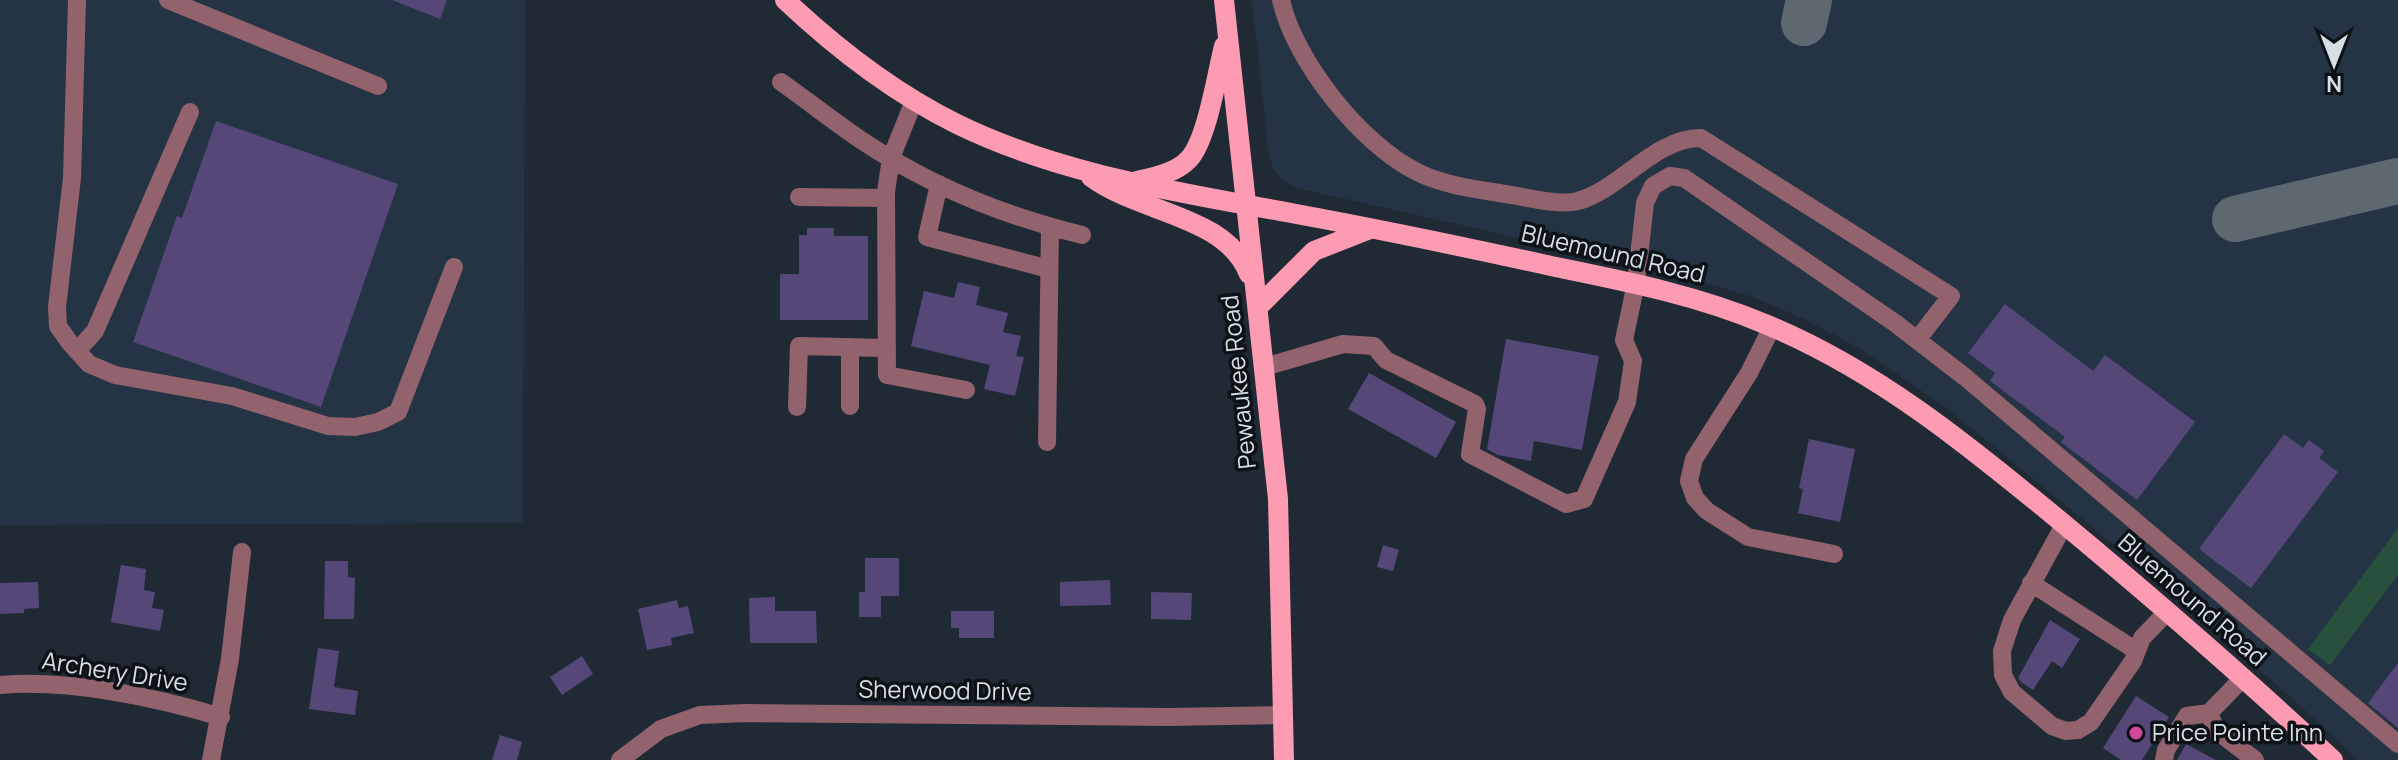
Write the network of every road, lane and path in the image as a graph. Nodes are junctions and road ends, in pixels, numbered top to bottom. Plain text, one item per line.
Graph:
1 (77, 0) edge
2 (168, 0) edge
3 (785, 0) edge
4 (1224, 0) edge
5 (1281, 0) edge
6 (1228, 34) junction
7 (781, 82) dead end
8 (378, 86) dead end
9 (914, 101) junction
10 (190, 112) dead end
11 (891, 158) junction
12 (1080, 169) junction
13 (1133, 182) junction
14 (939, 184) junction
15 (799, 197) dead end
16 (886, 198) junction
17 (1247, 205) junction
18 (1050, 227) junction
19 (1373, 228) junction
20 (1082, 235) dead end
21 (454, 267) dead end
22 (1049, 269) junction
23 (1636, 283) junction
24 (1257, 300) junction
25 (1772, 327) junction
26 (1917, 340) junction
27 (850, 347) junction
28 (886, 348) junction
29 (77, 351) junction
30 (1264, 367) junction
31 (966, 390) dead end
32 (850, 406) dead end
33 (797, 407) dead end
34 (1047, 442) dead end
35 (2064, 525) junction
36 (242, 552) dead end
37 (1834, 554) dead end
38 (2031, 583) junction
39 (2168, 611) junction
40 (2135, 650) junction
41 (2243, 678) junction
42 (0, 685) edge
43 (2209, 713) junction
44 (1283, 715) junction
45 (221, 717) junction
46 (2398, 744) edge
47 (211, 760) edge
48 (620, 760) edge
49 (1284, 760) edge
50 (2164, 760) edge
51 (2255, 760) edge
52 (2333, 760) edge

1 - 29 street
2 - 8 street
3 - 9 main road, Bluemound Road
4 - 6 main road, Pewaukee Road
5 - 26 street
6 - 13 main road
6 - 17 main road, Pewaukee Road
7 - 11 street
9 - 11 street
9 - 12 main road, Bluemound Road
10 - 29 street
11 - 14 street
11 - 16 street
12 - 13 main road, Bluemound Road
12 - 24 main road
13 - 17 main road, Bluemound Road
14 - 18 street
14 - 22 street
15 - 16 street
16 - 28 street
17 - 19 main road, Bluemound Road
17 - 24 main road, Pewaukee Road
18 - 20 street
18 - 22 street
19 - 23 main road, Bluemound Road
19 - 24 main road
21 - 29 street
22 - 34 street
23 - 25 main road, Bluemound Road
23 - 26 street
23 - 30 street
24 - 30 main road, Pewaukee Road
25 - 35 main road, Bluemound Road
25 - 37 street
26 - 46 street
27 - 28 street
27 - 32 street
27 - 33 street
28 - 31 street
30 - 44 main road, Pewaukee Road
35 - 38 street
35 - 39 main road, Bluemound Road
36 - 45 street
38 - 40 street
38 - 40 street
39 - 40 street
39 - 41 main road, Bluemound Road
41 - 43 street
41 - 52 main road, Bluemound Road
42 - 45 street, Archery Drive
43 - 50 street
43 - 51 street
44 - 48 street, Sherwood Drive
44 - 49 main road, Pewaukee Road
45 - 47 street

